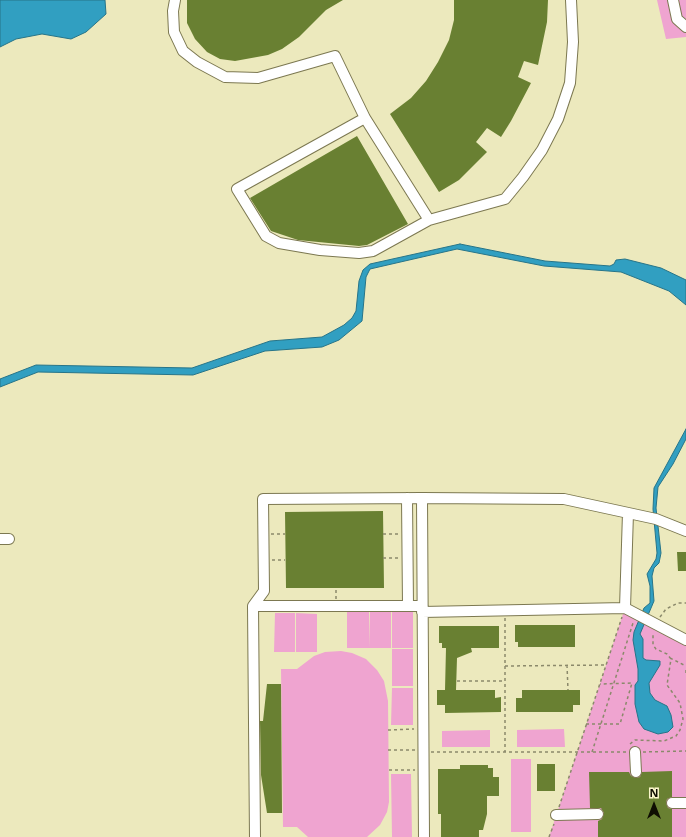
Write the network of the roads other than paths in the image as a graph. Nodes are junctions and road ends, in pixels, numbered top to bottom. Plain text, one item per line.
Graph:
1 (175, 0) edge
2 (571, 0) edge
3 (673, 0) edge
4 (686, 27) edge
5 (365, 118) junction
6 (429, 220) junction
7 (407, 498) junction
8 (422, 498) junction
9 (628, 513) junction
10 (686, 531) edge
11 (253, 606) junction
12 (408, 606) junction
13 (625, 608) junction
14 (422, 609) junction
15 (686, 640) edge
16 (635, 752) road end
17 (636, 772) dead end
18 (672, 803) dead end
19 (686, 803) edge
20 (598, 814) dead end
21 (556, 815) road end
22 (255, 837) edge
23 (424, 837) edge

1 - 5 street
2 - 6 street
3 - 4 street
5 - 6 street
5 - 6 street
7 - 8 street
7 - 11 street
7 - 12 street
8 - 9 street
8 - 14 street
9 - 10 street
9 - 13 street
11 - 12 street
11 - 22 street
12 - 14 street
13 - 14 street
13 - 15 street
14 - 23 street
16 - 17 street
18 - 19 street
20 - 21 street

